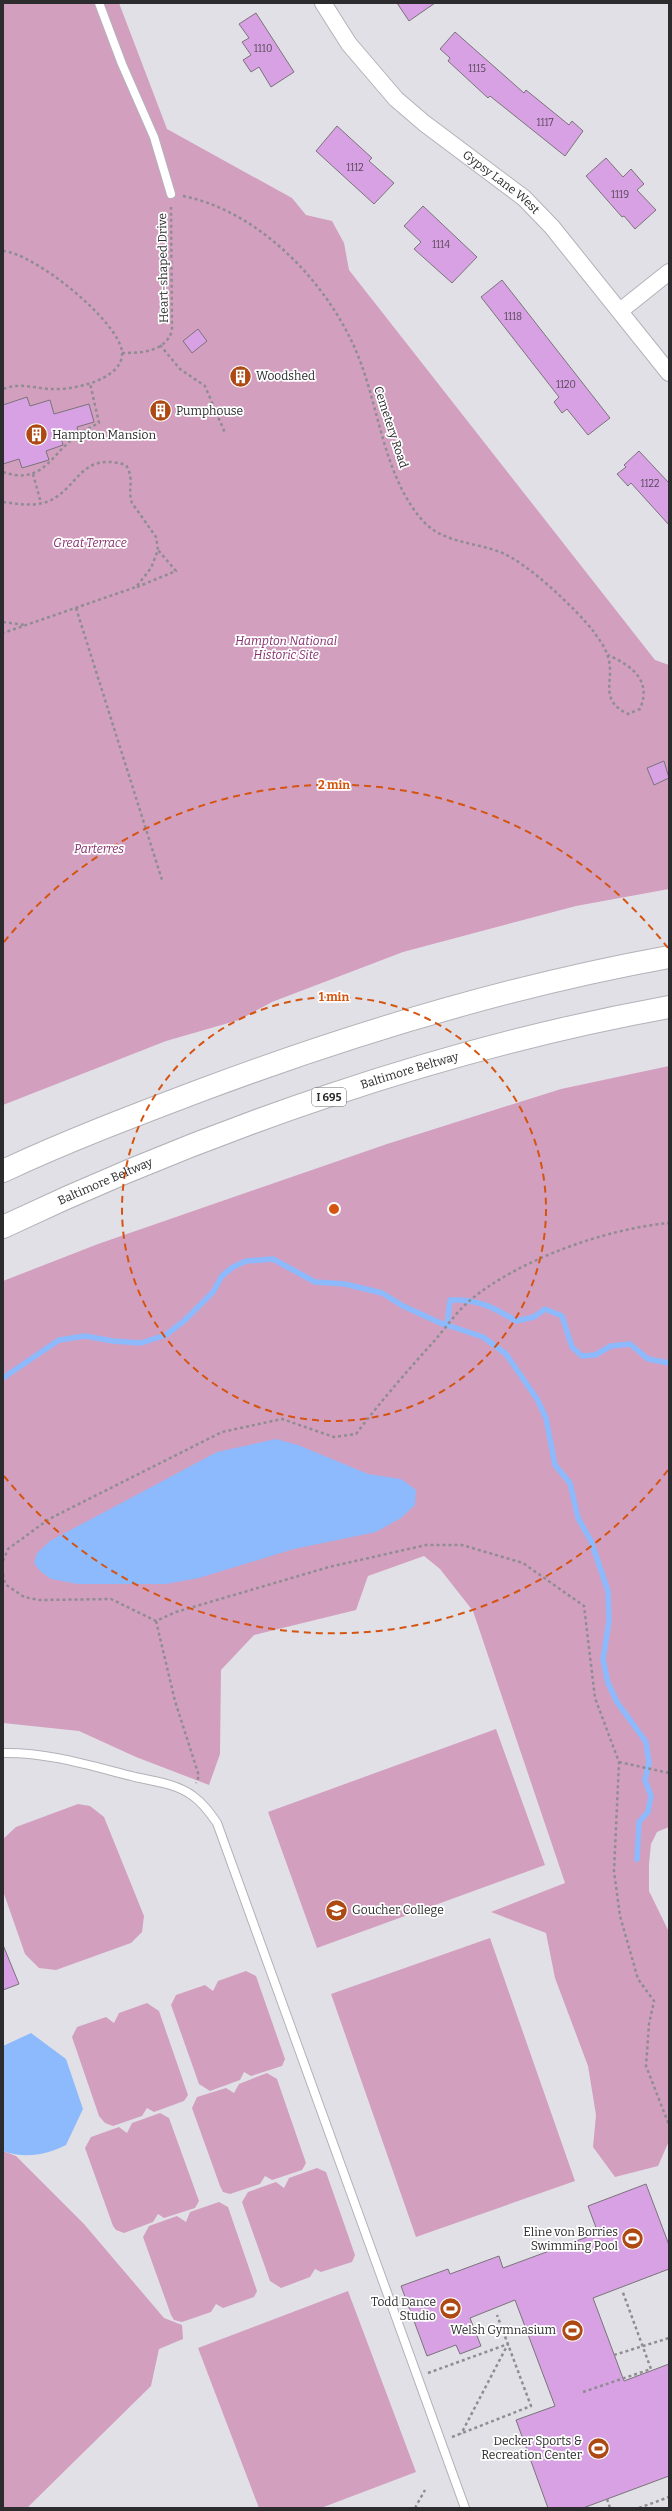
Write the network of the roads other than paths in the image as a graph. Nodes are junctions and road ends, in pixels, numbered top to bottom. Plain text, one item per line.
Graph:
1 (99, 3) edge
2 (323, 3) edge
3 (171, 194) road end
4 (669, 272) edge
5 (620, 312) junction
6 (669, 373) edge
7 (669, 957) edge
8 (669, 1007) edge
9 (3, 1171) edge
10 (3, 1227) edge
11 (3, 1753) edge
12 (465, 2508) edge

1 - 3 lane
2 - 5 street, Gypsy Lane West
4 - 5 street
5 - 6 street, Gypsy Lane West
7 - 9 highway
8 - 10 highway, Baltimore Beltway / I 695
11 - 12 lane

